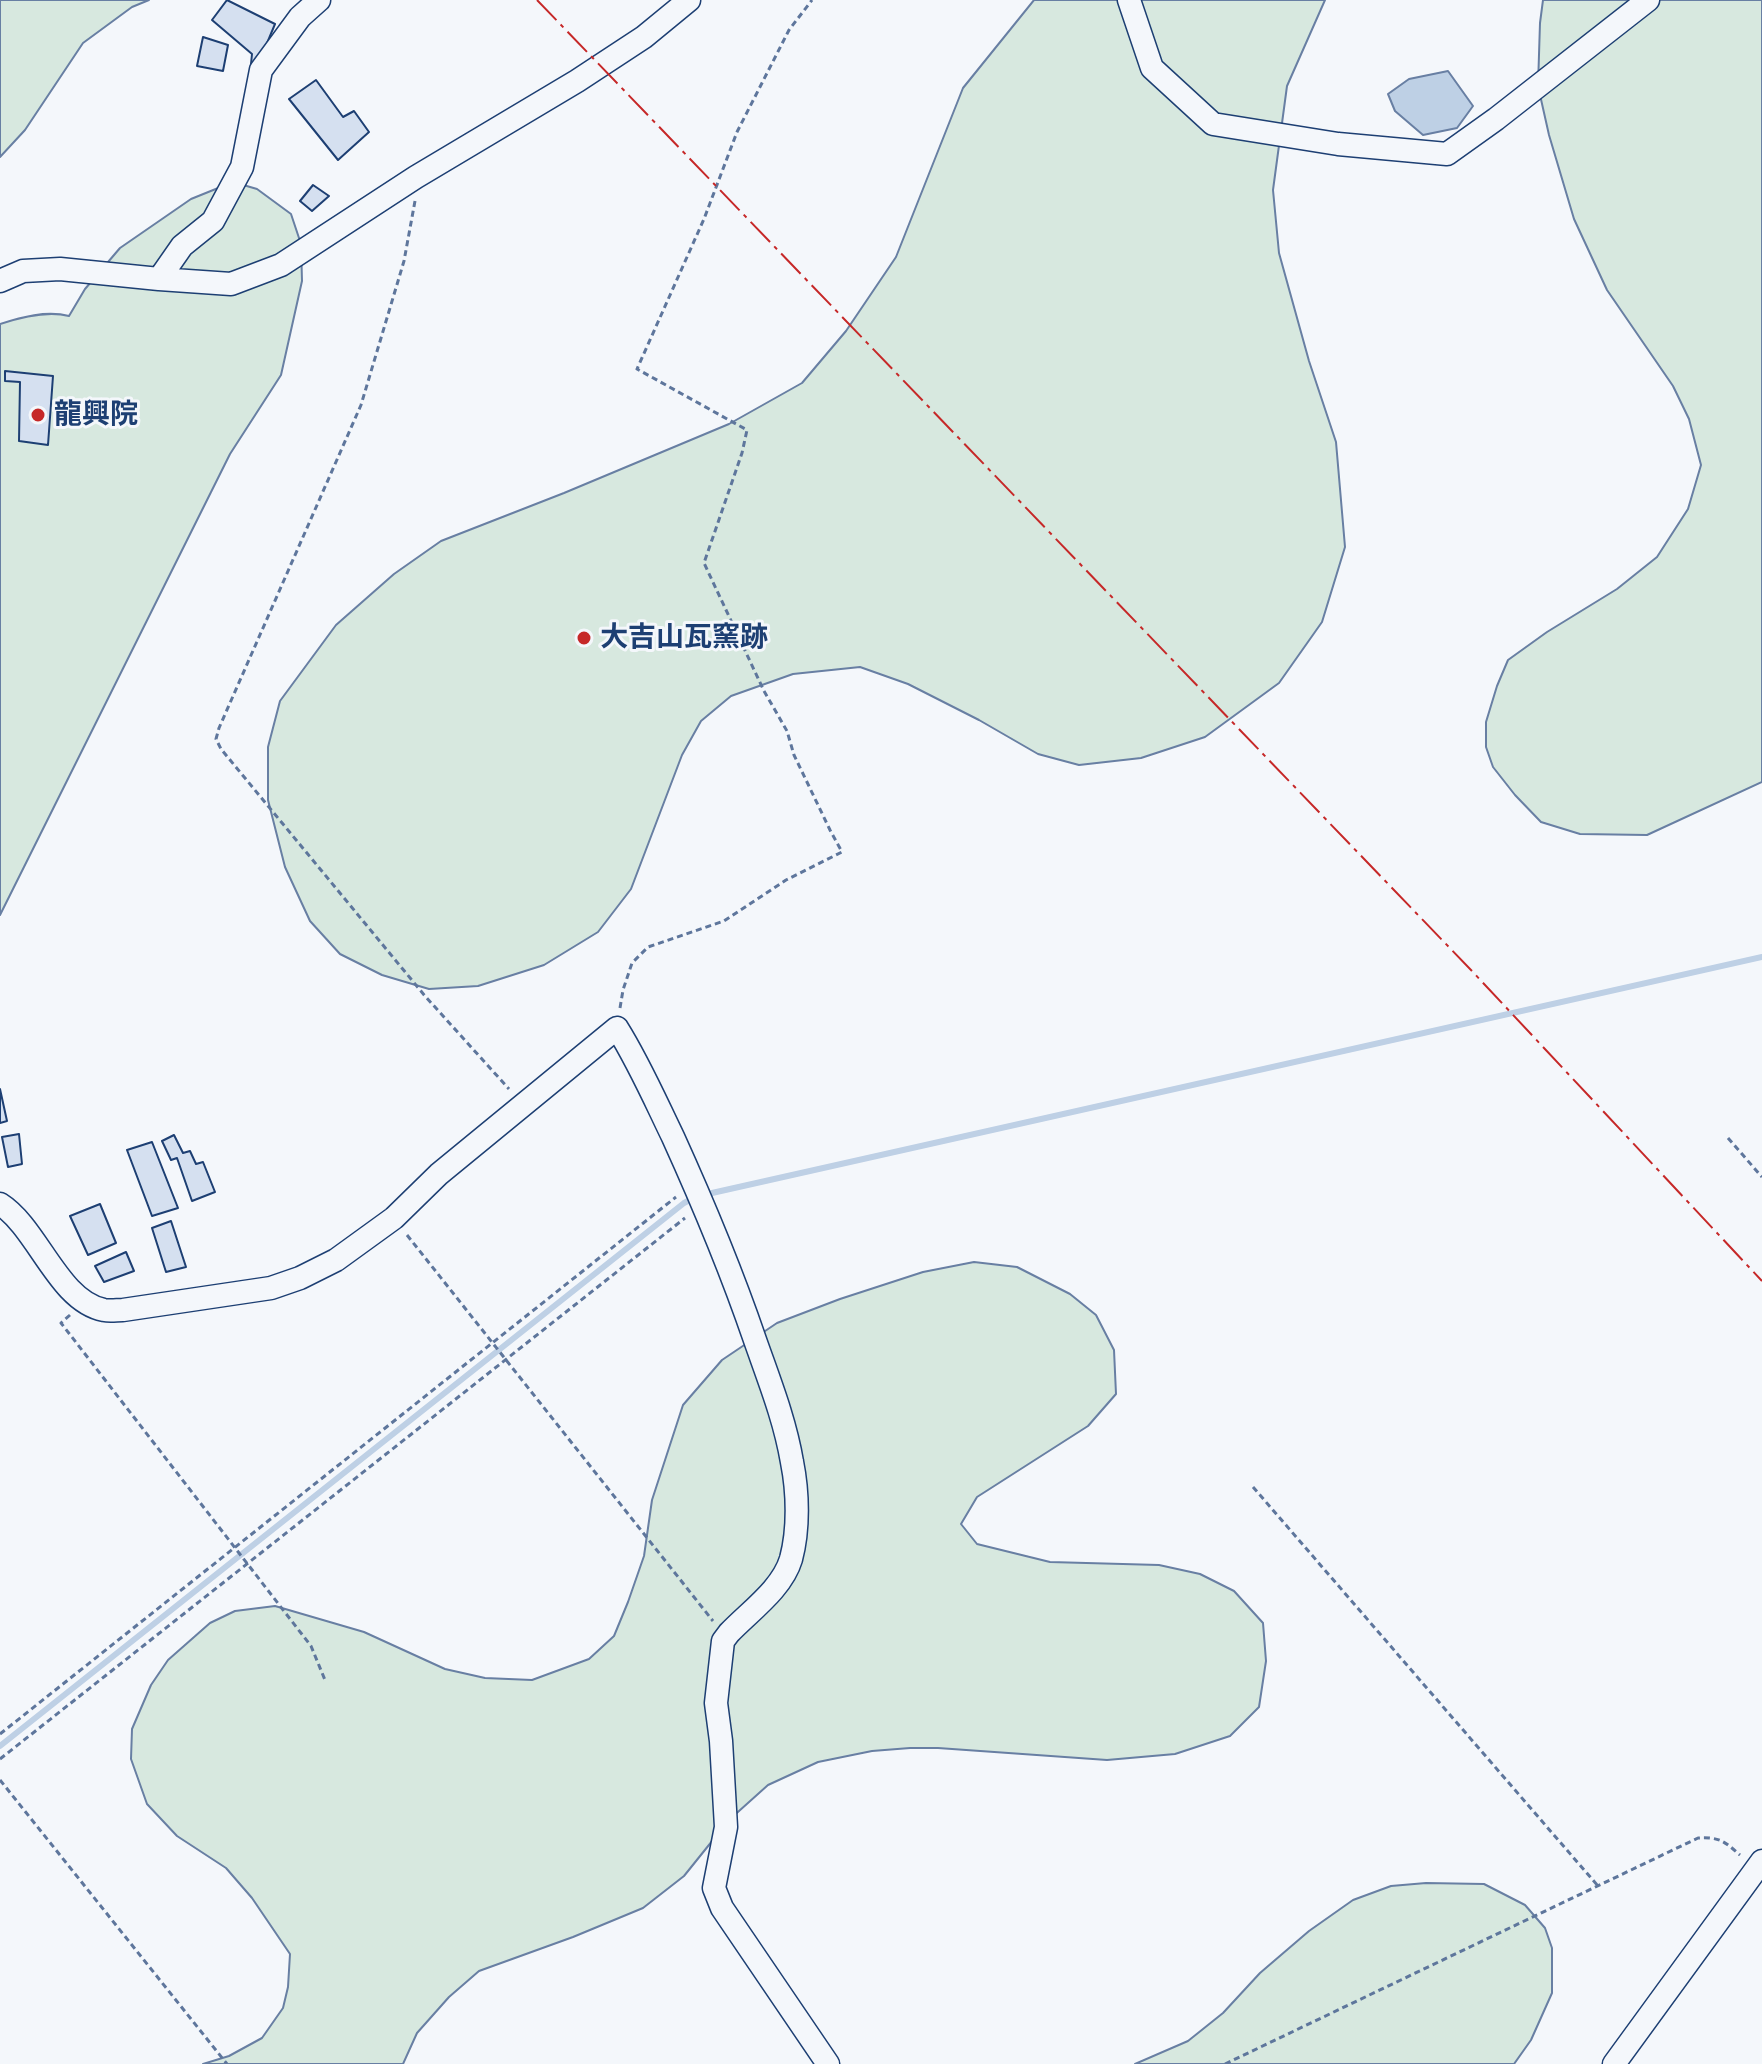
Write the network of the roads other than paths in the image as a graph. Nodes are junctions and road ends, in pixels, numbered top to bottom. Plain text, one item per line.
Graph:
1 (319, 0) edge
2 (689, 0) edge
3 (1129, 0) edge
4 (1648, 0) edge
5 (159, 279) junction
6 (0, 281) edge
7 (0, 1204) edge
8 (1760, 1869) edge
9 (828, 2064) edge
10 (1614, 2064) edge

1 - 5 street
2 - 5 street
3 - 4 street
5 - 6 street
7 - 9 street
8 - 10 street

